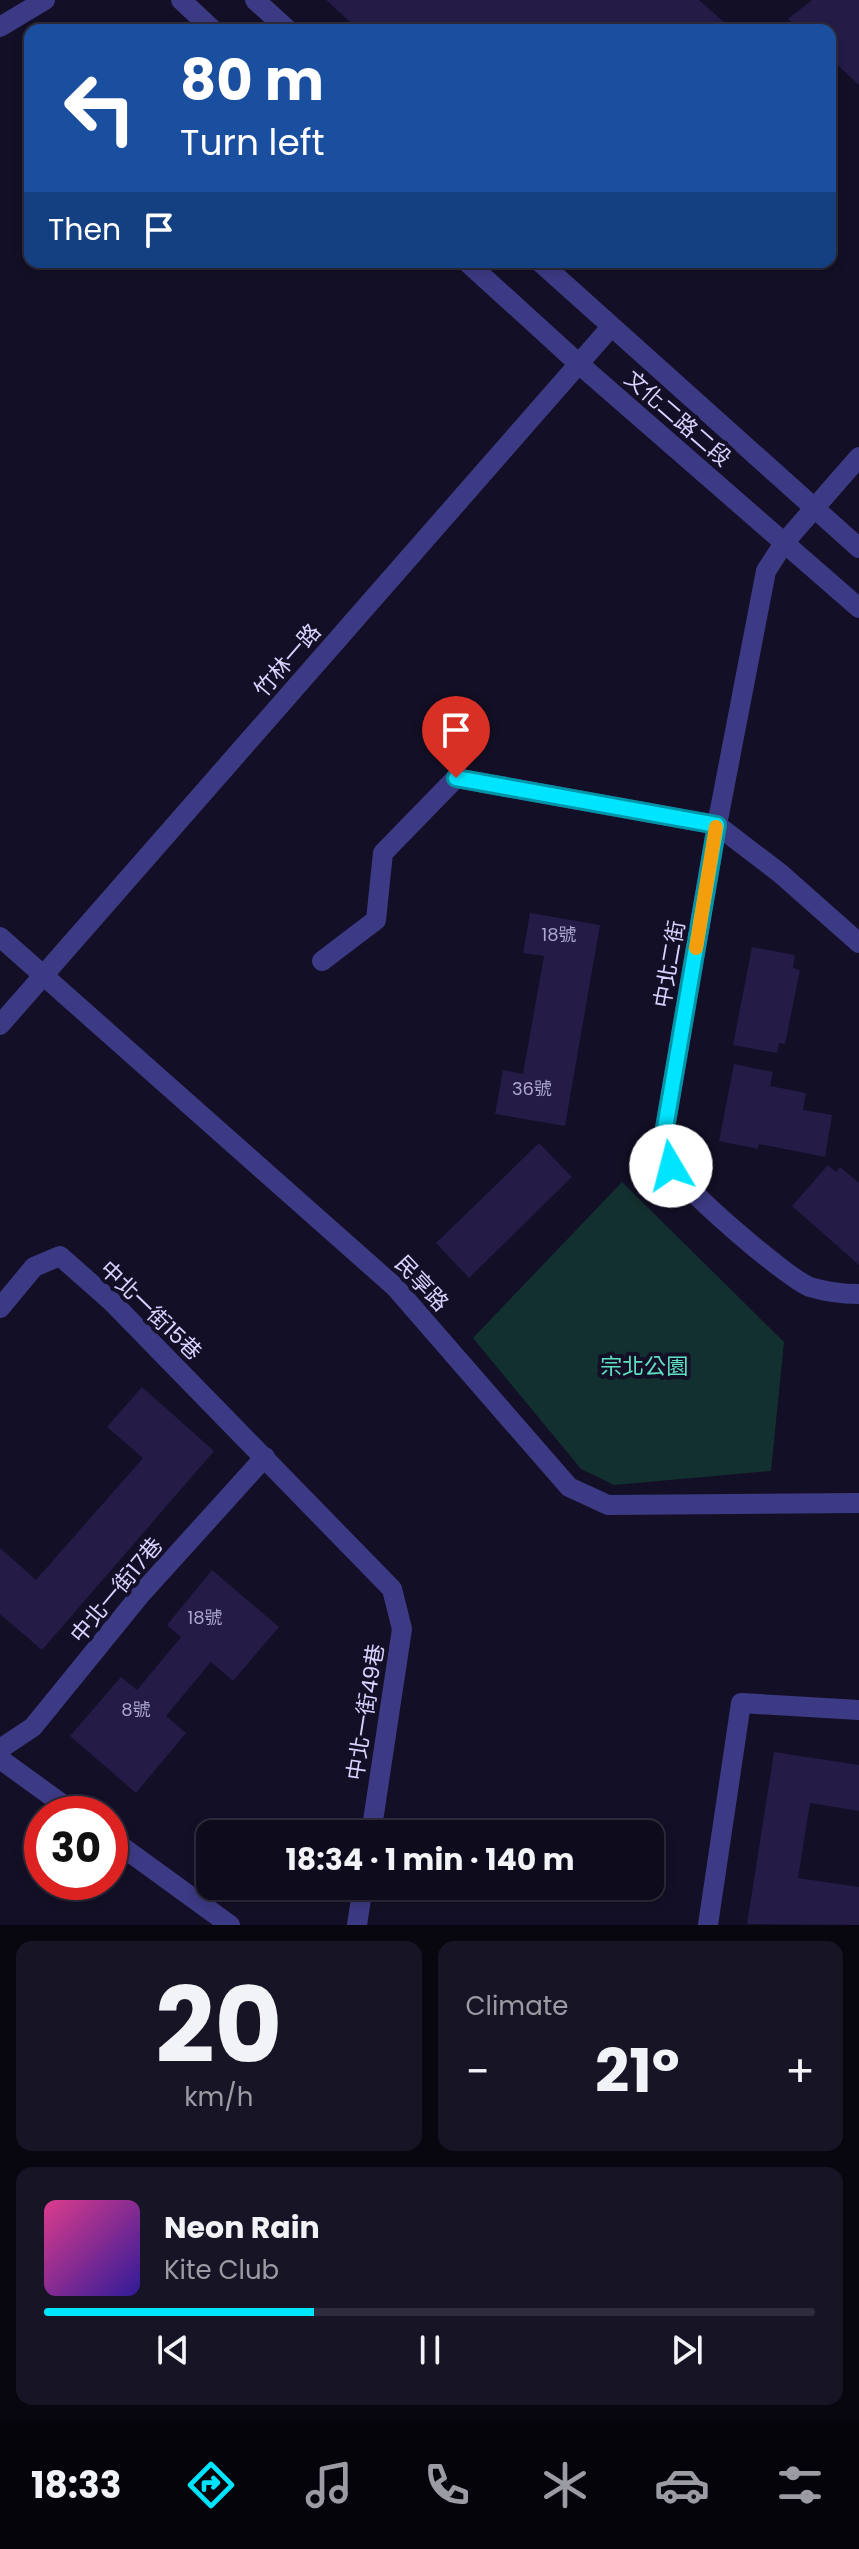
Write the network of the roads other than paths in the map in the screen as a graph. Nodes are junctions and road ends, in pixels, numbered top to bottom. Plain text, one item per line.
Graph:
1 (45, 0) edge
2 (181, 0) edge
3 (255, 0) edge
4 (207, 24) edge
5 (281, 24) edge
6 (0, 27) edge
7 (474, 268) edge
8 (547, 268) edge
9 (611, 327) junction
10 (579, 364) junction
11 (859, 457) edge
12 (814, 509) junction
13 (784, 543) junction
14 (859, 548) edge
15 (859, 608) edge
16 (717, 825) junction
17 (0, 937) edge
18 (859, 943) edge
19 (322, 961) dead end
20 (44, 975) junction
21 (0, 1025) edge
22 (859, 1294) edge
23 (0, 1308) edge
24 (265, 1457) junction
25 (859, 1503) edge
26 (859, 1710) edge
27 (0, 1749) edge
28 (0, 1759) edge
29 (51, 1796) edge
30 (373, 1820) edge
31 (128, 1851) edge
32 (361, 1900) edge
33 (230, 1925) edge
34 (357, 1925) edge
35 (708, 1925) edge

1 - 6 street
2 - 4 street
3 - 5 street
7 - 10 street, 文化二路二段
8 - 9 street, 文化二路二段
9 - 10 street, 竹林一路
9 - 12 street, 文化二路二段
10 - 13 street, 文化二路二段
10 - 20 street, 竹林一路
11 - 12 street, 中北二街
12 - 13 street, 中北二街
12 - 14 street, 文化二路二段
13 - 15 street, 文化二路二段
13 - 16 street, 中北二街
16 - 18 street
16 - 19 street
16 - 22 street, 中北二街
17 - 20 street, 民享路
20 - 21 street, 竹林一路
20 - 25 street, 民享路
23 - 24 street, 中北一街15巷
24 - 27 street, 中北一街17巷
24 - 30 street, 中北一街49巷
26 - 35 street
28 - 29 street
31 - 33 street
32 - 34 street

